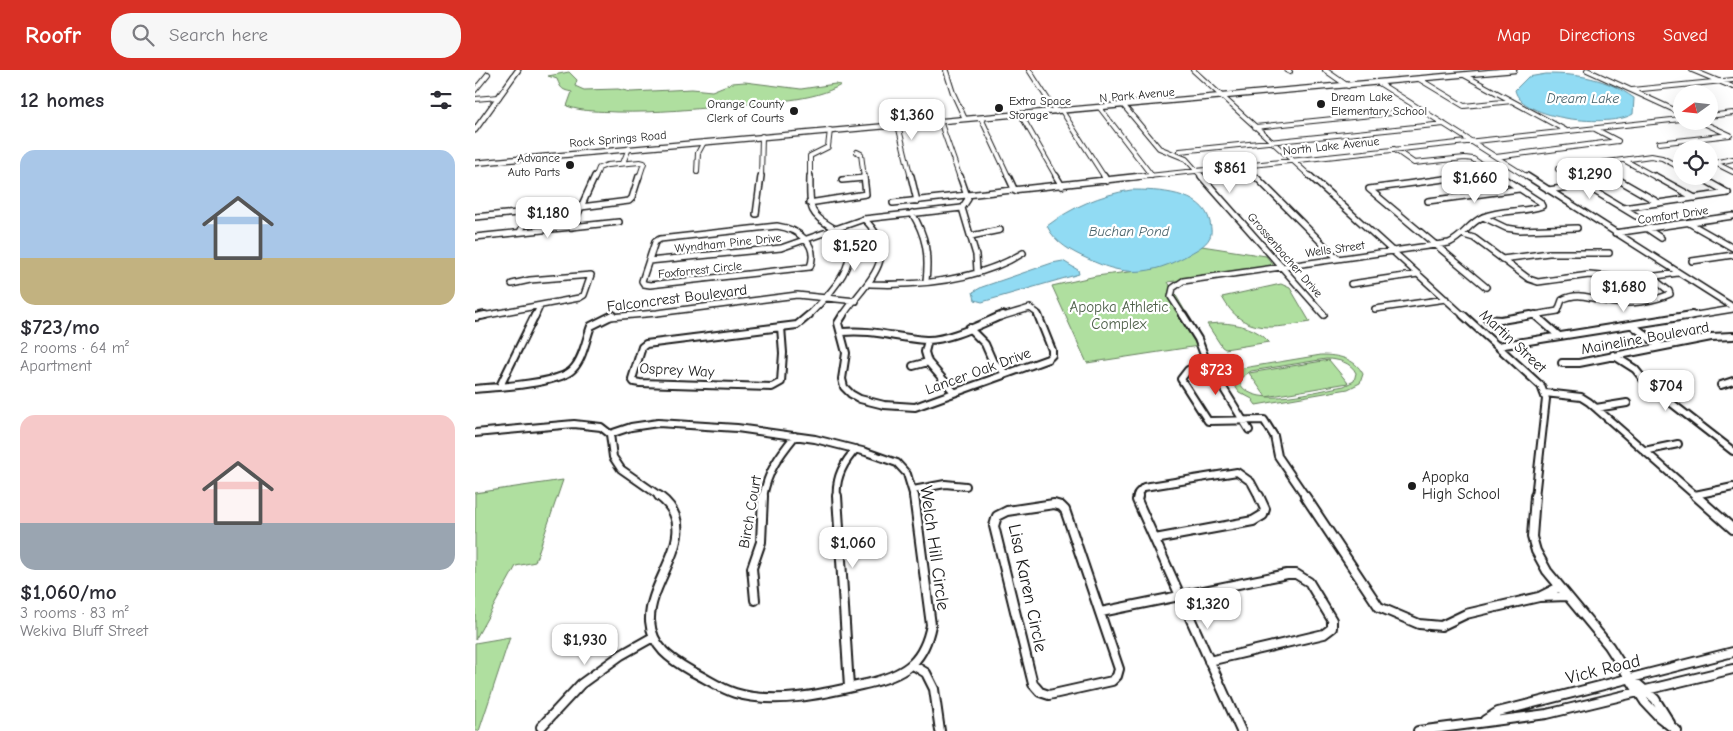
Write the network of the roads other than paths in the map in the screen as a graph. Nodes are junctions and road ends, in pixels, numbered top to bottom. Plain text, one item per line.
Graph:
1 (518, 70) edge
2 (1029, 70) edge
3 (1193, 70) edge
4 (1325, 70) edge
5 (1514, 70) edge
6 (1587, 70) edge
7 (1692, 70) edge
8 (946, 71) edge
9 (488, 74) dead end
10 (1464, 75) junction
11 (484, 78) junction
12 (475, 79) edge
13 (1419, 79) junction
14 (1733, 80) edge
15 (1720, 81) junction
16 (1379, 83) junction
17 (1348, 86) junction
18 (1733, 86) edge
19 (475, 90) edge
20 (1631, 90) junction
21 (1223, 97) junction
22 (498, 98) junction
23 (475, 100) edge
24 (1512, 101) junction
25 (1124, 106) junction
26 (1101, 108) junction
27 (925, 109) dead end
28 (1673, 109) edge
29 (1421, 110) junction
30 (1059, 112) junction
31 (1733, 113) edge
32 (1021, 114) junction
33 (1718, 115) edge
34 (981, 118) junction
35 (965, 119) junction
36 (1673, 120) edge
37 (940, 121) junction
38 (930, 122) junction
39 (898, 124) junction
40 (1444, 124) junction
41 (1255, 126) junction
42 (1593, 128) junction
43 (475, 130) edge
44 (830, 130) junction
45 (1718, 130) edge
46 (1567, 131) junction
47 (762, 136) junction
48 (1732, 136) edge
49 (1470, 140) junction
50 (704, 142) junction
51 (1273, 142) junction
52 (1659, 142) dead end
53 (629, 148) junction
54 (1394, 149) junction
55 (1180, 151) dead end
56 (857, 152) dead end
57 (1496, 157) junction
58 (1733, 159) edge
59 (1293, 160) junction
60 (1624, 160) junction
61 (475, 163) edge
62 (623, 163) junction
63 (1589, 164) junction
64 (1673, 164) edge
65 (1245, 165) junction
66 (1197, 170) junction
67 (697, 172) dead end
68 (1733, 172) edge
69 (1495, 173) junction
70 (1153, 176) junction
71 (864, 178) junction
72 (842, 180) dead end
73 (1107, 181) junction
74 (1584, 185) junction
75 (1712, 185) edge
76 (1062, 186) junction
77 (1519, 189) junction
78 (1015, 190) junction
79 (1548, 190) junction
80 (966, 196) junction
81 (1695, 198) junction
82 (917, 201) junction
83 (1428, 201) dead end
84 (809, 202) junction
85 (893, 203) dead end
86 (1659, 203) junction
87 (581, 207) junction
88 (962, 208) junction
89 (1623, 208) junction
90 (912, 213) junction
91 (756, 214) dead end
92 (1635, 216) dead end
93 (1733, 216) edge
94 (475, 217) edge
95 (1483, 217) junction
96 (1724, 218) junction
97 (865, 219) junction
98 (619, 222) dead end
99 (1733, 222) edge
100 (1688, 223) junction
101 (573, 227) junction
102 (1577, 228) dead end
103 (1646, 228) junction
104 (836, 229) junction
105 (1000, 230) dead end
106 (520, 232) junction
107 (1615, 233) junction
108 (1464, 235) junction
109 (971, 236) junction
110 (475, 237) edge
111 (1661, 238) dead end
112 (807, 239) junction
113 (1436, 245) junction
114 (1733, 248) edge
115 (1393, 251) junction
116 (1609, 252) dead end
117 (1023, 253) dead end
118 (1733, 255) edge
119 (1337, 258) junction
120 (1502, 259) junction
121 (649, 261) junction
122 (1692, 261) dead end
123 (1280, 266) junction
124 (977, 271) junction
125 (1678, 273) junction
126 (1418, 274) junction
127 (1651, 277) junction
128 (926, 281) junction
129 (512, 284) dead end
130 (869, 284) junction
131 (1351, 284) dead end
132 (1485, 287) dead end
133 (824, 296) junction
134 (1446, 299) junction
135 (856, 301) junction
136 (539, 306) junction
137 (1733, 308) edge
138 (1375, 310) dead end
139 (1324, 315) dead end
140 (1534, 316) junction
141 (476, 318) edge
142 (1487, 319) dead end
143 (1632, 325) junction
144 (781, 327) junction
145 (969, 328) junction
146 (842, 332) junction
147 (1559, 336) junction
148 (1733, 336) edge
149 (928, 340) junction
150 (1498, 346) junction
151 (1660, 346) junction
152 (1613, 354) junction
153 (928, 362) junction
154 (1208, 363) junction
155 (1562, 363) dead end
156 (913, 366) dead end
157 (1005, 374) junction
158 (1733, 381) edge
159 (1721, 385) dead end
160 (500, 386) junction
161 (475, 389) edge
162 (954, 392) junction
163 (1545, 393) junction
164 (1627, 403) dead end
165 (1596, 408) junction
166 (1242, 419) junction
167 (1249, 430) dead end
168 (475, 433) edge
169 (610, 434) junction
170 (795, 436) junction
171 (1678, 444) dead end
172 (856, 450) junction
173 (1644, 451) junction
174 (1733, 451) edge
175 (966, 486) dead end
176 (1733, 487) edge
177 (913, 490) junction
178 (1695, 495) junction
179 (1733, 529) edge
180 (1155, 539) junction
181 (1559, 587) junction
182 (1180, 596) junction
183 (1539, 596) junction
184 (1567, 596) junction
185 (755, 600) dead end
186 (1101, 612) junction
187 (653, 637) junction
188 (1733, 652) edge
189 (1209, 661) junction
190 (913, 665) junction
191 (1733, 670) edge
192 (1631, 679) junction
193 (849, 687) junction
194 (1643, 692) junction
195 (936, 710) junction
196 (1484, 721) junction
197 (541, 727) dead end
198 (935, 731) edge
199 (940, 731) edge
200 (1241, 731) edge
201 (1418, 731) edge
202 (1677, 731) edge

1 - 22 main road
2 - 30 street
3 - 21 street, Martin Street
4 - 17 street
5 - 10 main road, N Park Avenue
6 - 20 street
7 - 15 street
8 - 35 street
9 - 11 street
10 - 13 main road, N Park Avenue
10 - 24 street
11 - 12 street
11 - 19 street
13 - 16 main road, N Park Avenue
13 - 24 street
14 - 15 street
15 - 18 street
15 - 20 street
16 - 17 main road, N Park Avenue
16 - 29 street
17 - 21 main road, N Park Avenue
20 - 28 street
21 - 25 main road, N Park Avenue
21 - 41 street, Martin Street
22 - 23 street
22 - 43 main road
24 - 46 street
25 - 26 main road, N Park Avenue
25 - 66 street, Grossenbacher Drive
26 - 30 main road, N Park Avenue
26 - 70 street
27 - 38 street
29 - 40 street
29 - 41 street
30 - 32 main road, N Park Avenue
30 - 73 street
31 - 33 street
32 - 34 main road, N Park Avenue
32 - 76 street
34 - 35 main road, N Park Avenue
34 - 78 street
35 - 37 main road, N Park Avenue
36 - 42 street, North Lake Avenue
37 - 38 main road, N Park Avenue
37 - 80 street
38 - 39 main road, N Park Avenue
39 - 44 main road, N Park Avenue
39 - 82 street
40 - 49 street
40 - 51 street
41 - 51 street, Martin Street
42 - 46 street, North Lake Avenue
42 - 57 street
44 - 47 main road, N Park Avenue
44 - 84 street
45 - 48 street
46 - 49 street, North Lake Avenue
47 - 50 main road, Rock Springs Road
47 - 91 street
48 - 52 street
49 - 54 street, North Lake Avenue
49 - 57 street
50 - 53 main road, Rock Springs Road
50 - 67 street
51 - 55 street
51 - 59 street, Martin Street
53 - 61 main road, Rock Springs Road
53 - 62 street
54 - 59 street, North Lake Avenue
54 - 69 street
56 - 71 street
57 - 79 street
58 - 68 street
59 - 65 street, North Lake Avenue
59 - 115 street, Martin Street
60 - 63 street
60 - 64 street
60 - 81 street
62 - 87 street
62 - 87 street
63 - 74 street
63 - 86 street
65 - 66 street, North Lake Avenue
65 - 119 street
66 - 70 street, North Lake Avenue
66 - 123 street, Grossenbacher Drive
69 - 77 street
69 - 113 street
70 - 73 street, North Lake Avenue
71 - 72 street
71 - 84 street
73 - 76 street, North Lake Avenue
74 - 79 street
74 - 89 street
75 - 81 street
76 - 78 street, North Lake Avenue
77 - 83 street
77 - 95 street
78 - 80 street, North Lake Avenue
79 - 107 street
80 - 82 street, North Lake Avenue
80 - 88 street
81 - 86 street
82 - 85 street, North Lake Avenue
84 - 104 street
86 - 89 street
87 - 101 street
88 - 90 street, Wyndham Pine Drive
88 - 109 street
89 - 92 street
90 - 97 street, Wyndham Pine Drive
90 - 128 street
93 - 96 street, Comfort Drive
94 - 106 street
95 - 102 street
95 - 108 street
96 - 99 street
96 - 100 street, Comfort Drive
97 - 104 street, Wyndham Pine Drive
97 - 130 street, Lancer Oak Drive
98 - 101 street
100 - 103 street, Comfort Drive
100 - 114 street
101 - 106 street
103 - 107 street, Comfort Drive
103 - 111 street
104 - 112 street, Wyndham Pine Drive
104 - 133 street, Osprey Way
105 - 109 street
106 - 110 street
107 - 125 street
108 - 113 street, Wells Street
108 - 120 street
109 - 124 street
112 - 121 street, Wyndham Pine Drive
112 - 121 street, Foxforrest Circle
112 - 121 street, Foxforrest Circle
113 - 115 street, Wells Street
113 - 132 street
115 - 119 street, Wells Street
115 - 126 street, Martin Street
116 - 120 street
117 - 124 street
118 - 122 street
119 - 123 street, Wells Street
120 - 127 street
123 - 139 street, Grossenbacher Drive
123 - 154 street, Wells Street
124 - 128 street
125 - 127 street
125 - 137 street
126 - 131 street
126 - 134 street, Martin Street
127 - 140 street
128 - 130 street
129 - 136 street
130 - 135 street, Lancer Oak Drive
133 - 135 street, Falconcrest Boulevard
133 - 144 street, Osprey Way
133 - 160 street, Falconcrest Boulevard
134 - 138 street
134 - 150 street, Martin Street
135 - 146 street, Lancer Oak Drive
136 - 141 street
136 - 160 street
137 - 143 street
140 - 142 street
140 - 147 street
143 - 147 street
143 - 151 street
144 - 144 street, Osprey Way
145 - 149 street, Lancer Oak Drive
145 - 157 street
145 - 157 street, Lancer Oak Drive
146 - 149 street, Lancer Oak Drive
146 - 162 street, Lancer Oak Drive
147 - 150 street
148 - 151 street, Maineline Boulevard
149 - 153 street
150 - 163 street, Martin Street
151 - 152 street, Maineline Boulevard
152 - 155 street, Maineline Boulevard
152 - 174 street
153 - 156 street
153 - 162 street
154 - 166 street
154 - 166 street
157 - 162 street, Lancer Oak Drive
158 - 159 street
160 - 161 street, Falconcrest Boulevard
163 - 165 street
163 - 181 street, Martin Street
164 - 165 street
165 - 173 street
166 - 167 street
166 - 183 street
168 - 169 street
169 - 170 street, Welch Hill Circle
169 - 187 street, Welch Hill Circle
170 - 172 street, Welch Hill Circle
170 - 185 street, Birch Court
171 - 173 street
172 - 177 street, Welch Hill Circle
172 - 193 street
173 - 178 street
175 - 177 street
176 - 178 street
177 - 190 street, Welch Hill Circle
178 - 179 street
180 - 180 street
180 - 182 street
181 - 183 street
181 - 184 street, Martin Street
182 - 186 street
182 - 189 street
182 - 189 street
183 - 184 street
184 - 192 street, Martin Street
186 - 186 street, Lisa Karen Circle
187 - 193 street, Welch Hill Circle
187 - 197 street
188 - 192 street, Vick Road
189 - 200 street
190 - 193 street, Welch Hill Circle
190 - 195 street
191 - 194 street, Vick Road
192 - 194 street, Martin Street
192 - 196 street, Vick Road
194 - 196 street, Vick Road
194 - 202 street, Martin Street
195 - 198 street
195 - 199 street
196 - 201 street, Vick Road

